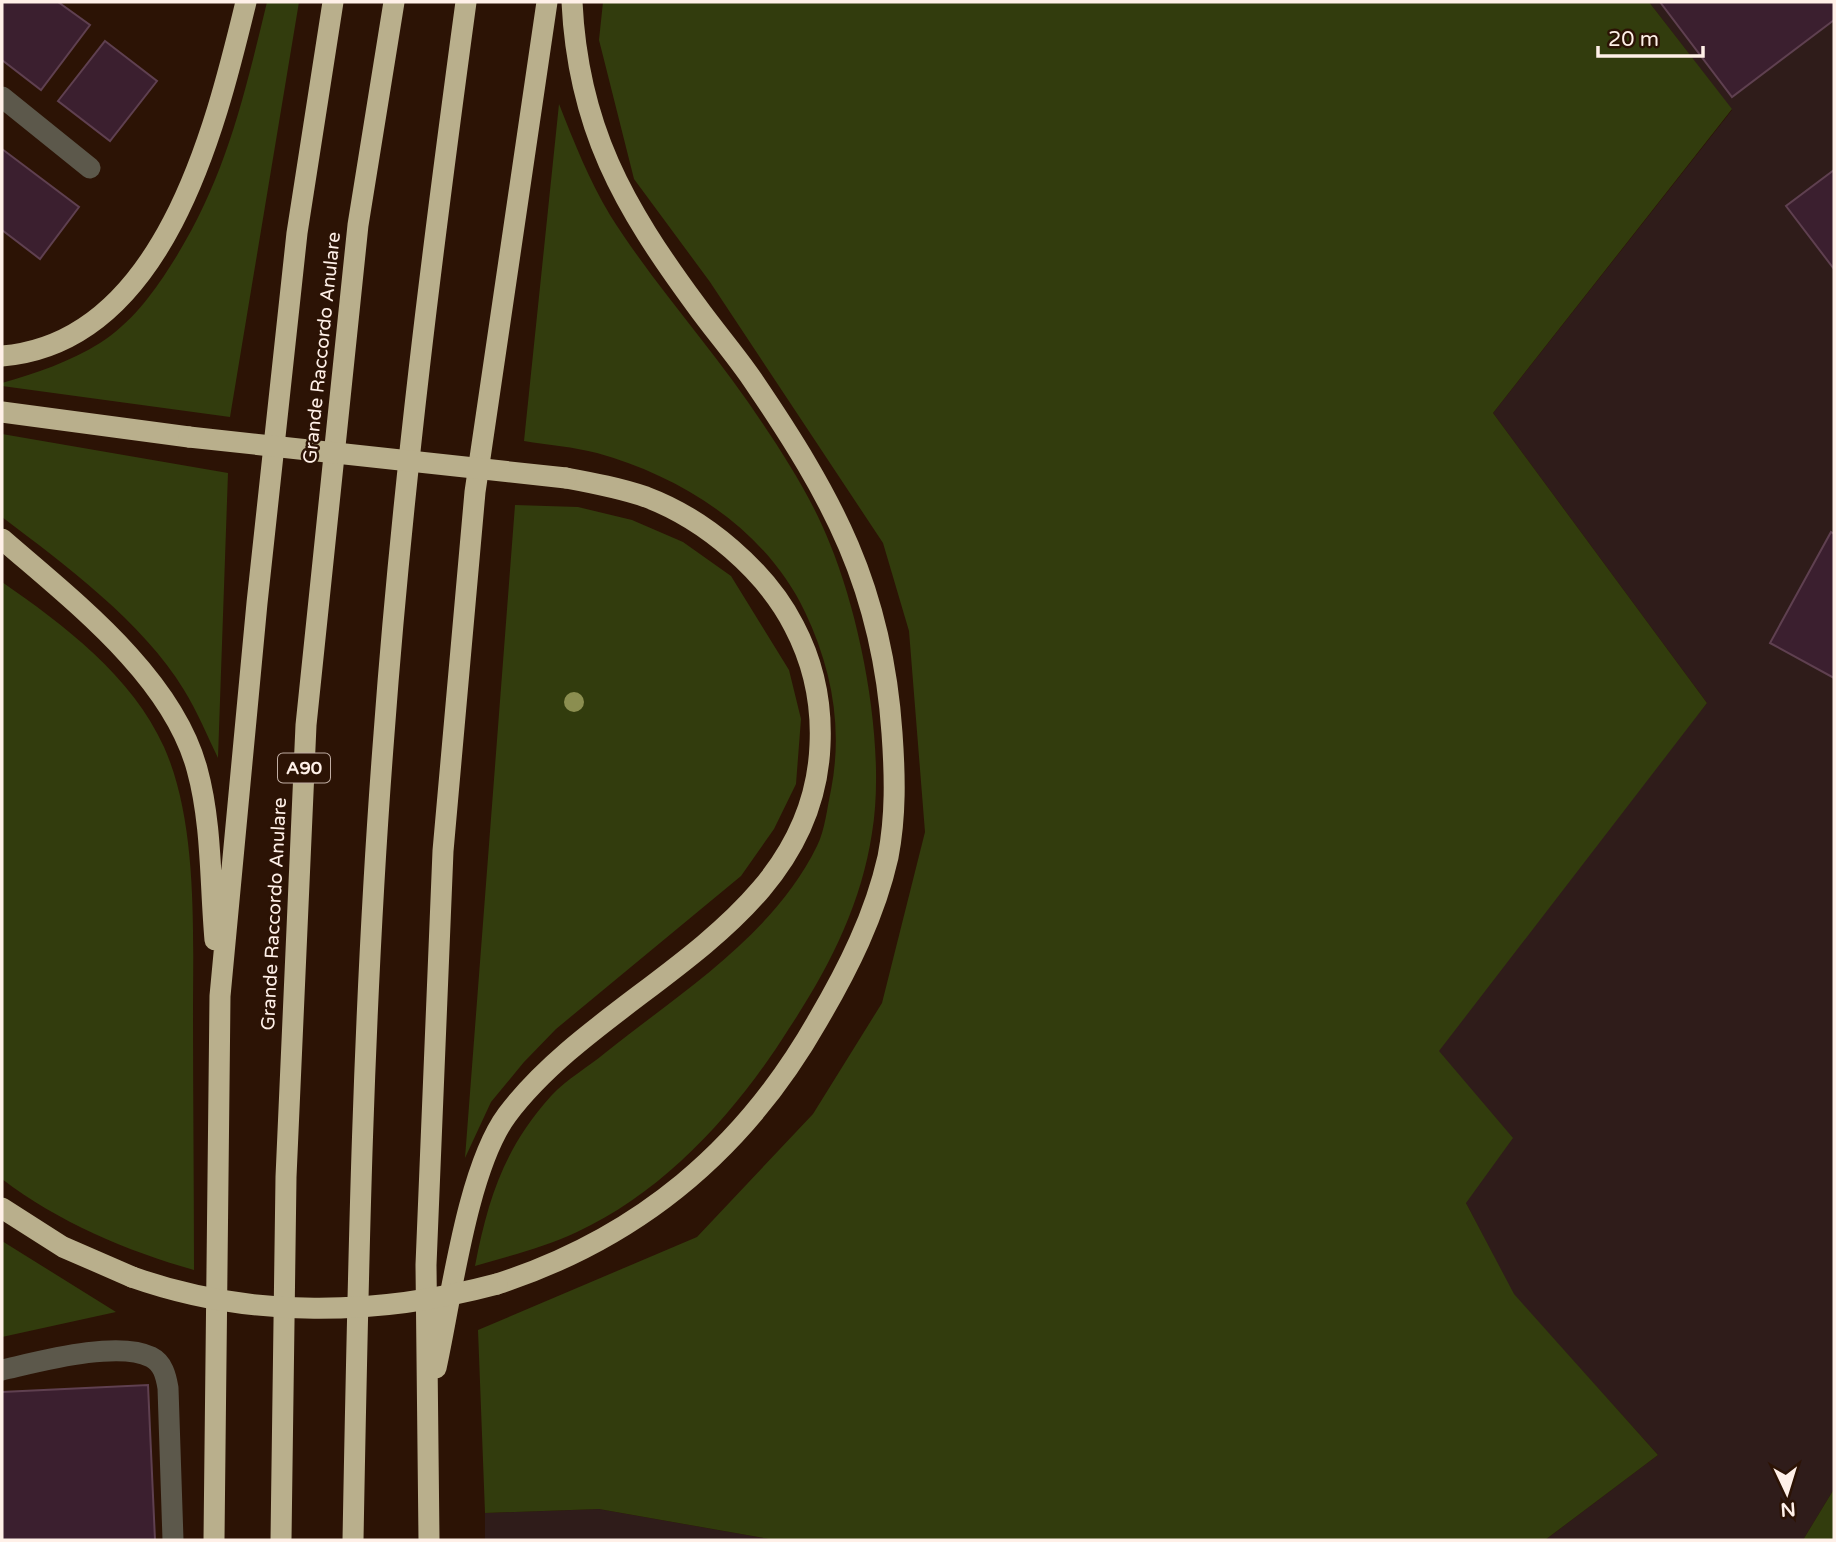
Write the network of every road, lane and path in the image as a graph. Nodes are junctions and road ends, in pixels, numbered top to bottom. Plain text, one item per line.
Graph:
1 (246, 2) edge
2 (333, 2) edge
3 (394, 2) edge
4 (466, 2) edge
5 (547, 2) edge
6 (572, 2) edge
7 (2, 97) edge
8 (90, 168) dead end
9 (2, 356) edge
10 (2, 412) edge
11 (2, 539) edge
12 (220, 996) junction
13 (2, 1208) edge
14 (2, 1370) edge
15 (428, 1405) junction
16 (173, 1540) edge
17 (214, 1540) edge
18 (281, 1540) edge
19 (353, 1540) edge
20 (429, 1540) edge

1 - 9 highway
2 - 12 highway
3 - 18 highway, Grande Raccordo Anulare / A90
4 - 19 highway
5 - 15 highway
6 - 13 highway, bridge
7 - 8 street
10 - 15 highway, bridge
11 - 12 highway
12 - 17 highway
14 - 16 street
15 - 20 highway

